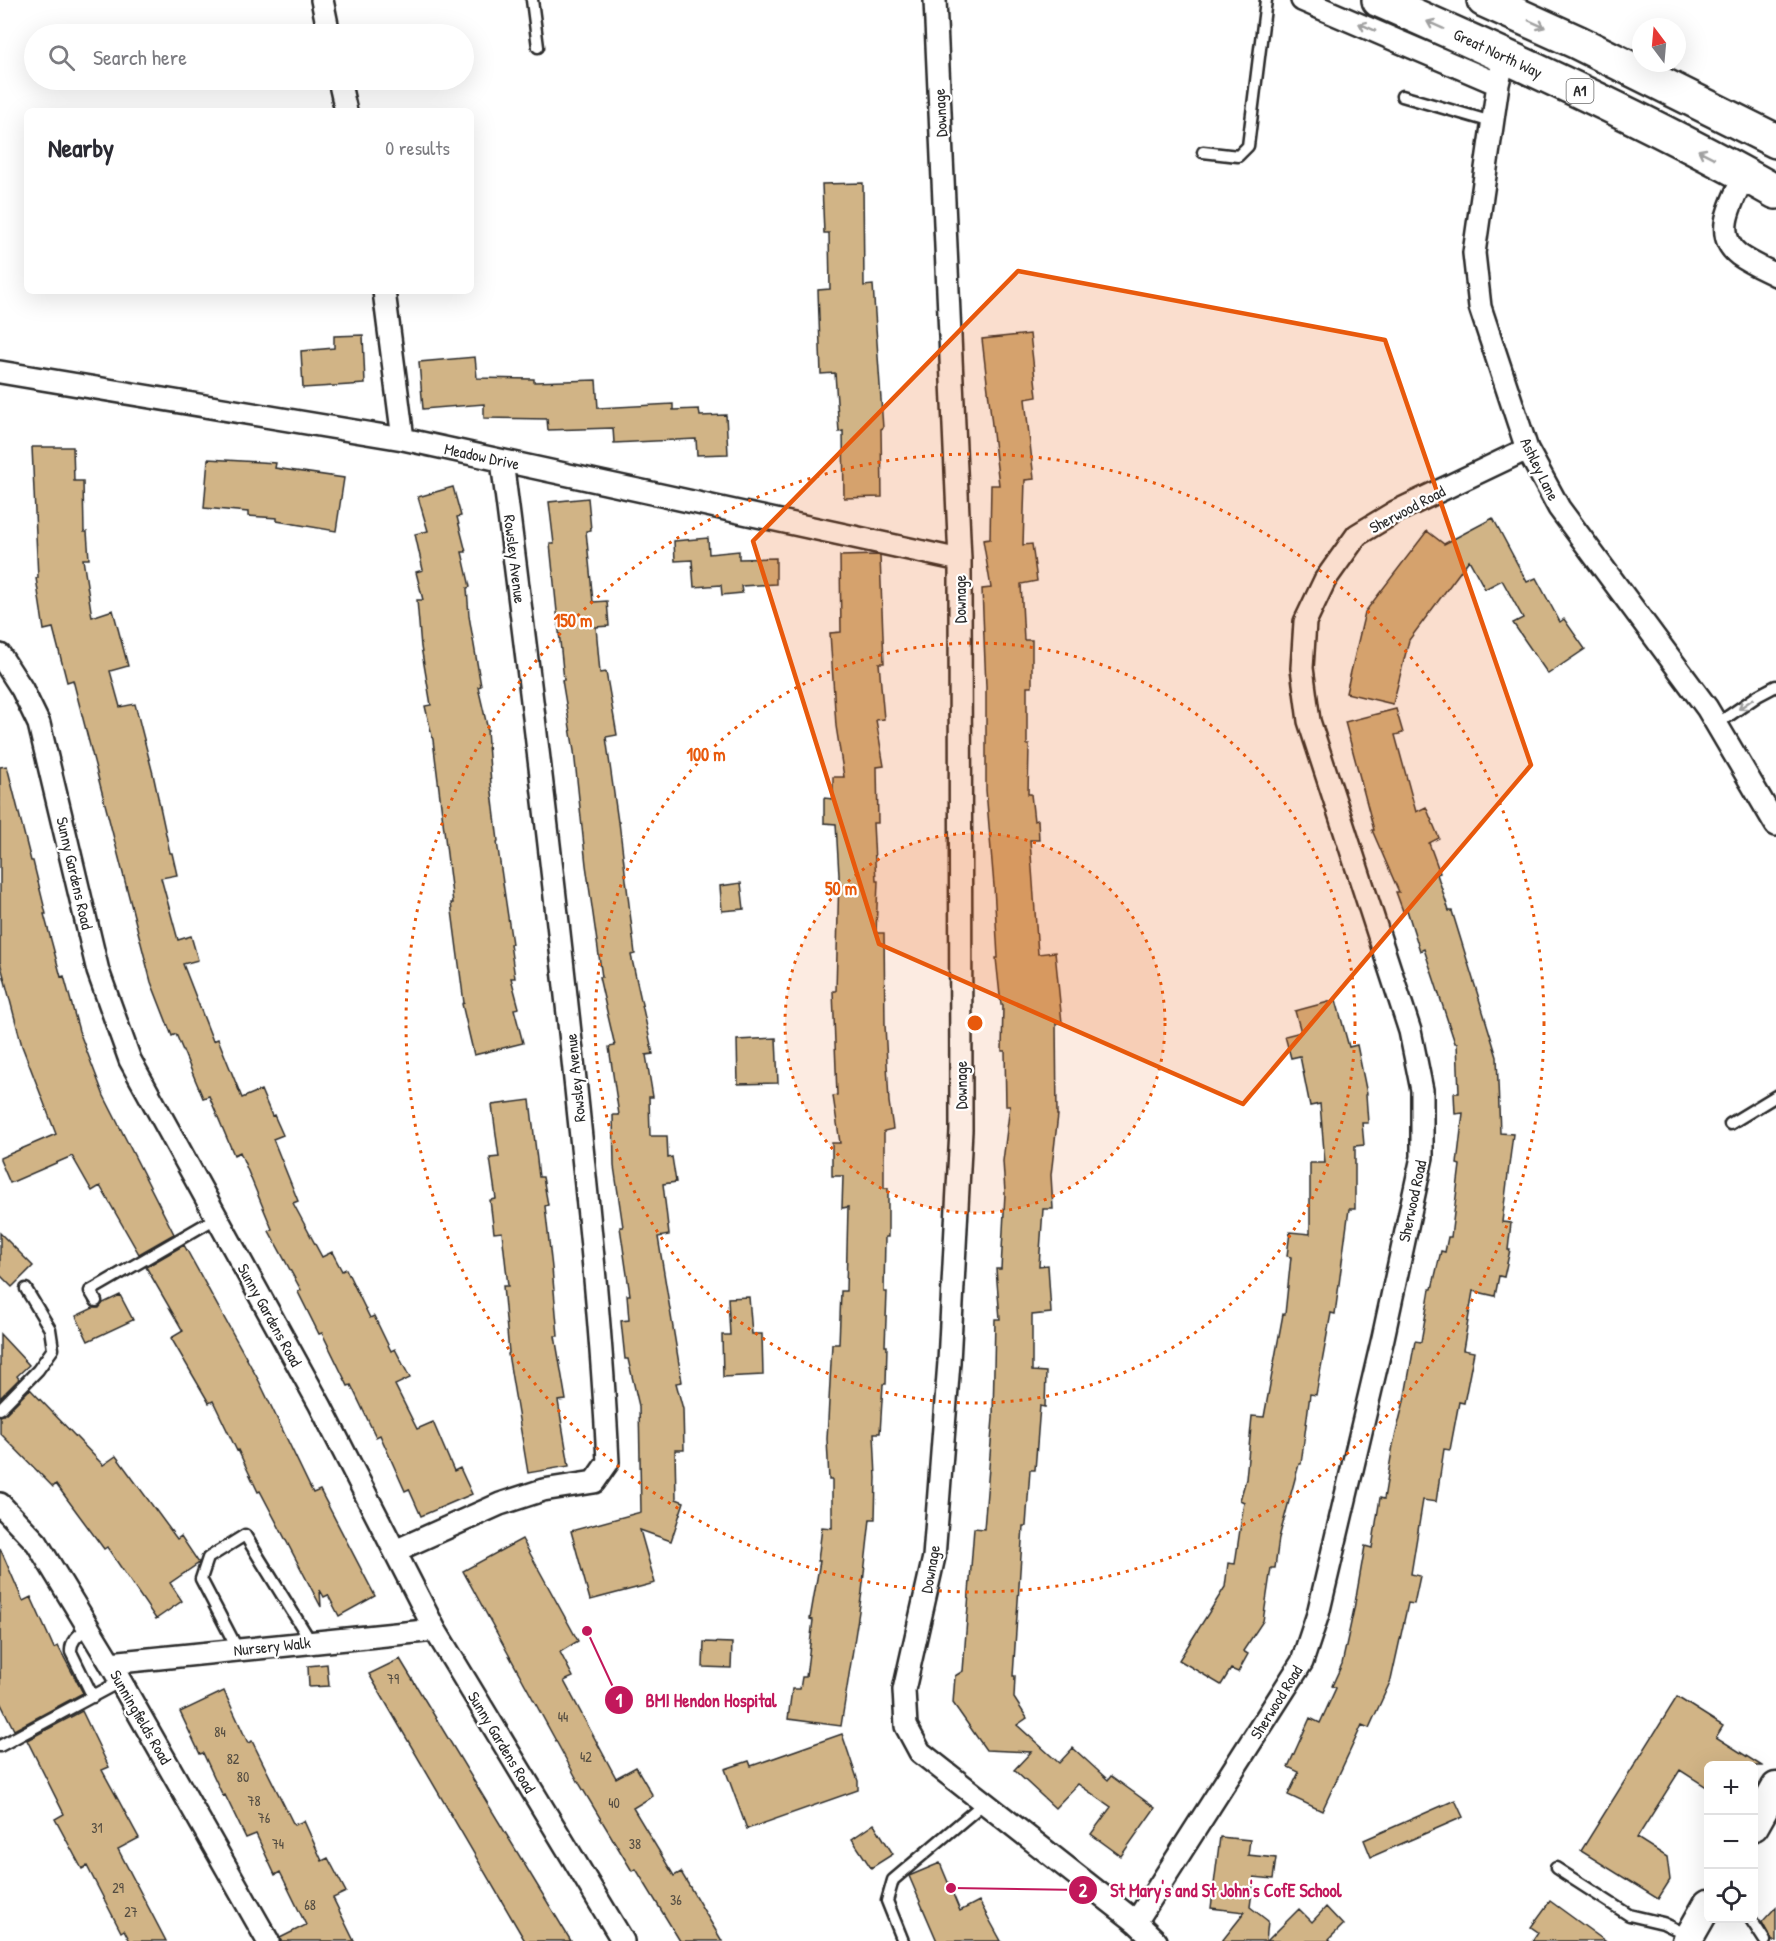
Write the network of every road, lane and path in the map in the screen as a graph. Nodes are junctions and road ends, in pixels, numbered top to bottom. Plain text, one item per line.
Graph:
1 (322, 0) edge
2 (532, 0) edge
3 (936, 0) edge
4 (1266, 0) edge
5 (1302, 0) edge
6 (1379, 0) edge
7 (1490, 1) edge
8 (327, 24) edge
9 (538, 47) dead end
10 (1501, 69) junction
11 (341, 90) edge
12 (1402, 96) dead end
13 (345, 108) edge
14 (1492, 122) junction
15 (1776, 141) edge
16 (1203, 152) dead end
17 (1745, 174) junction
18 (1776, 192) edge
19 (1776, 275) edge
20 (384, 294) edge
21 (0, 372) edge
22 (403, 439) junction
23 (1527, 449) junction
24 (502, 461) junction
25 (960, 560) junction
26 (0, 655) edge
27 (1776, 686) edge
28 (1717, 724) junction
29 (1776, 825) edge
30 (1776, 1096) edge
31 (1730, 1124) dead end
32 (216, 1218) junction
33 (26, 1289) dead end
34 (96, 1301) dead end
35 (0, 1409) edge
36 (0, 1504) edge
37 (395, 1551) junction
38 (88, 1627) junction
39 (435, 1630) junction
40 (311, 1642) junction
41 (238, 1650) junction
42 (110, 1663) junction
43 (121, 1681) junction
44 (93, 1697) junction
45 (0, 1746) edge
46 (1776, 1787) edge
47 (984, 1803) junction
48 (1758, 1819) edge
49 (1556, 1868) dead end
50 (1704, 1911) edge
51 (1136, 1922) junction
52 (1753, 1923) edge
53 (1689, 1939) edge
54 (268, 1941) edge
55 (623, 1941) edge
56 (903, 1941) edge
57 (1156, 1941) edge
58 (1765, 1941) edge

1 - 8 street
2 - 9 lane
3 - 25 street, Downage
4 - 16 lane
10 -> 5 street, Great North Way
10 -> 6 highway, Great North Way / A1
7 -> 15 highway
10 - 14 street, Ashley Lane
17 -> 10 highway, Great North Way / A1
11 - 13 street
12 - 14 lane
14 - 23 street, Ashley Lane
17 - 18 highway, Great North Way / A1
17 - 19 street
20 - 22 street
21 - 22 street, Meadow Drive
22 - 24 street, Meadow Drive
23 - 28 street, Ashley Lane
23 - 51 street, Sherwood Road
24 - 25 street, Meadow Drive
24 - 37 street, Rowsley Avenue
25 - 47 street, Downage
26 - 32 street, Sunny Gardens Road
27 -> 28 lane
28 - 29 street, Ashley Lane
30 - 31 lane
32 - 34 lane
32 - 37 street, Sunny Gardens Road
33 - 35 lane
36 - 38 street, Sunningfields Road
37 - 39 street, Sunny Gardens Road
38 - 42 street, Sunningfields Road
38 - 44 lane
39 - 40 street, Nursery Walk
39 - 55 street, Sunny Gardens Road
40 - 41 street, Nursery Walk
40 - 41 lane
41 - 42 street, Nursery Walk
42 - 43 street, Sunningfields Road
43 - 44 lane
43 - 54 street, Sunningfields Road
44 - 45 lane
46 - 48 main road
47 - 51 street, Downage
47 - 56 lane
49 - 53 lane
50 - 53 main road
51 - 57 street, Downage
52 - 58 lane

